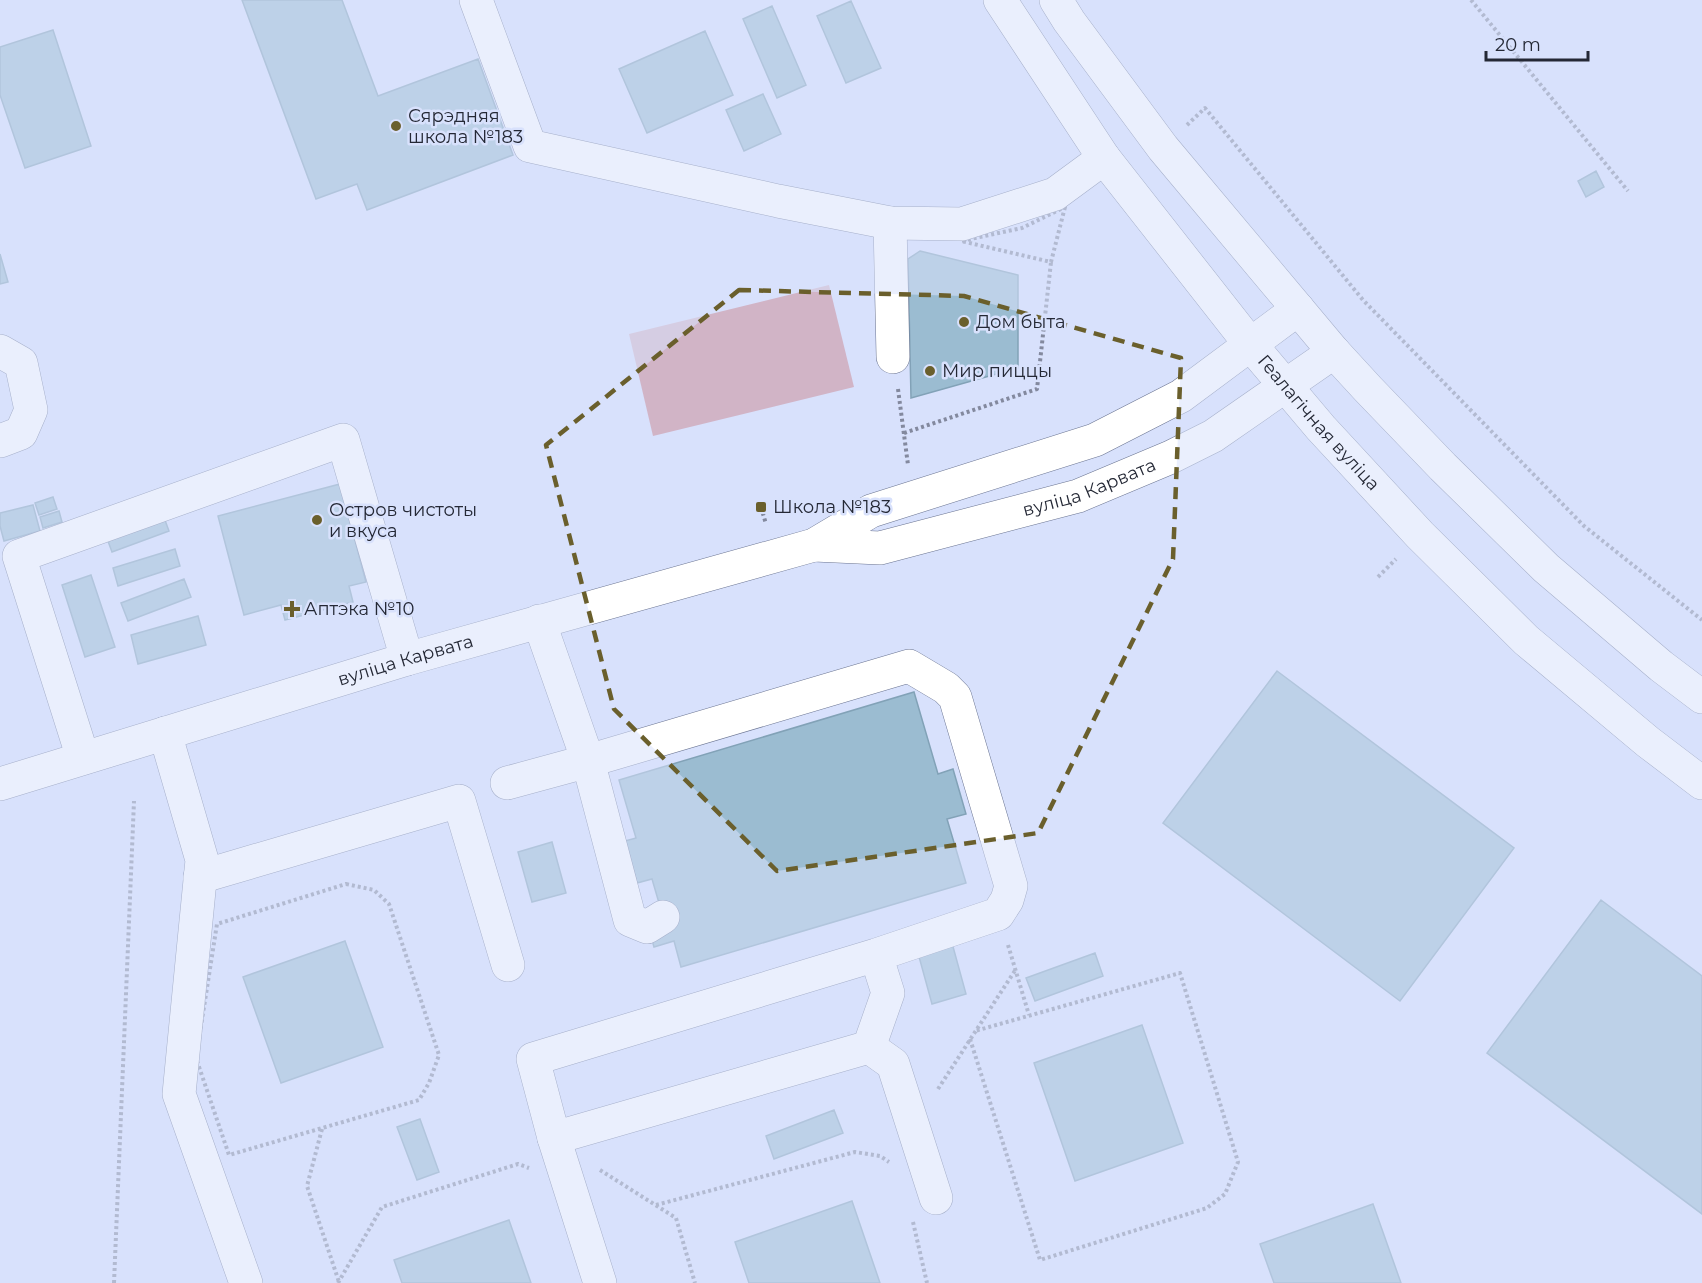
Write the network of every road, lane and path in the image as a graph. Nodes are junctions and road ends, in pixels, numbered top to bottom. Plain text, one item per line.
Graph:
1 (476, 0) edge
2 (1000, 0) edge
3 (1056, 0) edge
4 (1471, 0) edge
5 (1205, 108) dead end
6 (1104, 158) junction
7 (1628, 190) dead end
8 (890, 223) junction
9 (1051, 262) dead end
10 (1298, 309) junction
11 (1250, 344) junction
12 (0, 351) edge
13 (1334, 352) junction
14 (893, 357) joint
15 (1286, 386) junction
16 (904, 434) junction
17 (0, 441) edge
18 (909, 466) dead end
19 (814, 545) junction
20 (1702, 620) edge
21 (539, 621) junction
22 (407, 658) junction
23 (1702, 698) edge
24 (165, 733) junction
25 (83, 758) junction
26 (588, 761) junction
27 (507, 783) dead end
28 (1702, 783) edge
29 (0, 784) edge
30 (134, 801) dead end
31 (200, 877) junction
32 (999, 912) junction
33 (663, 917) dead end
34 (876, 955) junction
35 (508, 965) dead end
36 (1016, 969) junction
37 (1029, 1015) junction
38 (975, 1031) junction
39 (970, 1040) junction
40 (869, 1047) junction
41 (904, 1099) junction
42 (322, 1128) junction
43 (884, 1146) dead end
44 (880, 1156) junction
45 (551, 1158) junction
46 (894, 1165) dead end
47 (656, 1205) junction
48 (924, 1207) joint
49 (114, 1283) edge
50 (246, 1283) edge
51 (339, 1283) edge
52 (600, 1283) edge
53 (695, 1283) edge
54 (927, 1283) edge

1 - 8 street
2 - 6 street, Геалагічная вуліца
3 - 10 street
4 - 7 path
5 - 20 path
6 - 8 street
6 - 11 street, Геалагічная вуліца
8 - 14 street
9 - 16 path
10 - 11 street, вуліца Карвата
10 - 13 street
11 - 15 street, Геалагічная вуліца
11 - 19 street, вуліца Карвата
12 - 17 street
13 - 15 street, вуліца Карвата
13 - 23 street
14 - 16 path
15 - 19 street, вуліца Карвата
15 - 28 street, Геалагічная вуліца
16 - 18 path
19 - 21 street, вуліца Карвата
21 - 22 street, вуліца Карвата
21 - 26 street
22 - 24 street, вуліца Карвата
22 - 25 street
24 - 25 street, вуліца Карвата
24 - 31 street
25 - 29 street, вуліца Карвата
26 - 27 street
26 - 32 street
26 - 33 street
30 - 49 path
31 - 35 street
31 - 50 street
32 - 34 street
32 - 36 path
34 - 40 street
34 - 45 street
36 - 37 path
36 - 38 path
37 - 38 path
37 - 39 path
38 - 39 path
39 - 41 path
40 - 41 street
40 - 45 street
41 - 48 street
42 - 42 path
42 - 51 path
43 - 44 path
44 - 46 path
44 - 47 path
45 - 47 path
45 - 51 path
45 - 52 street
47 - 53 path
48 - 54 path

